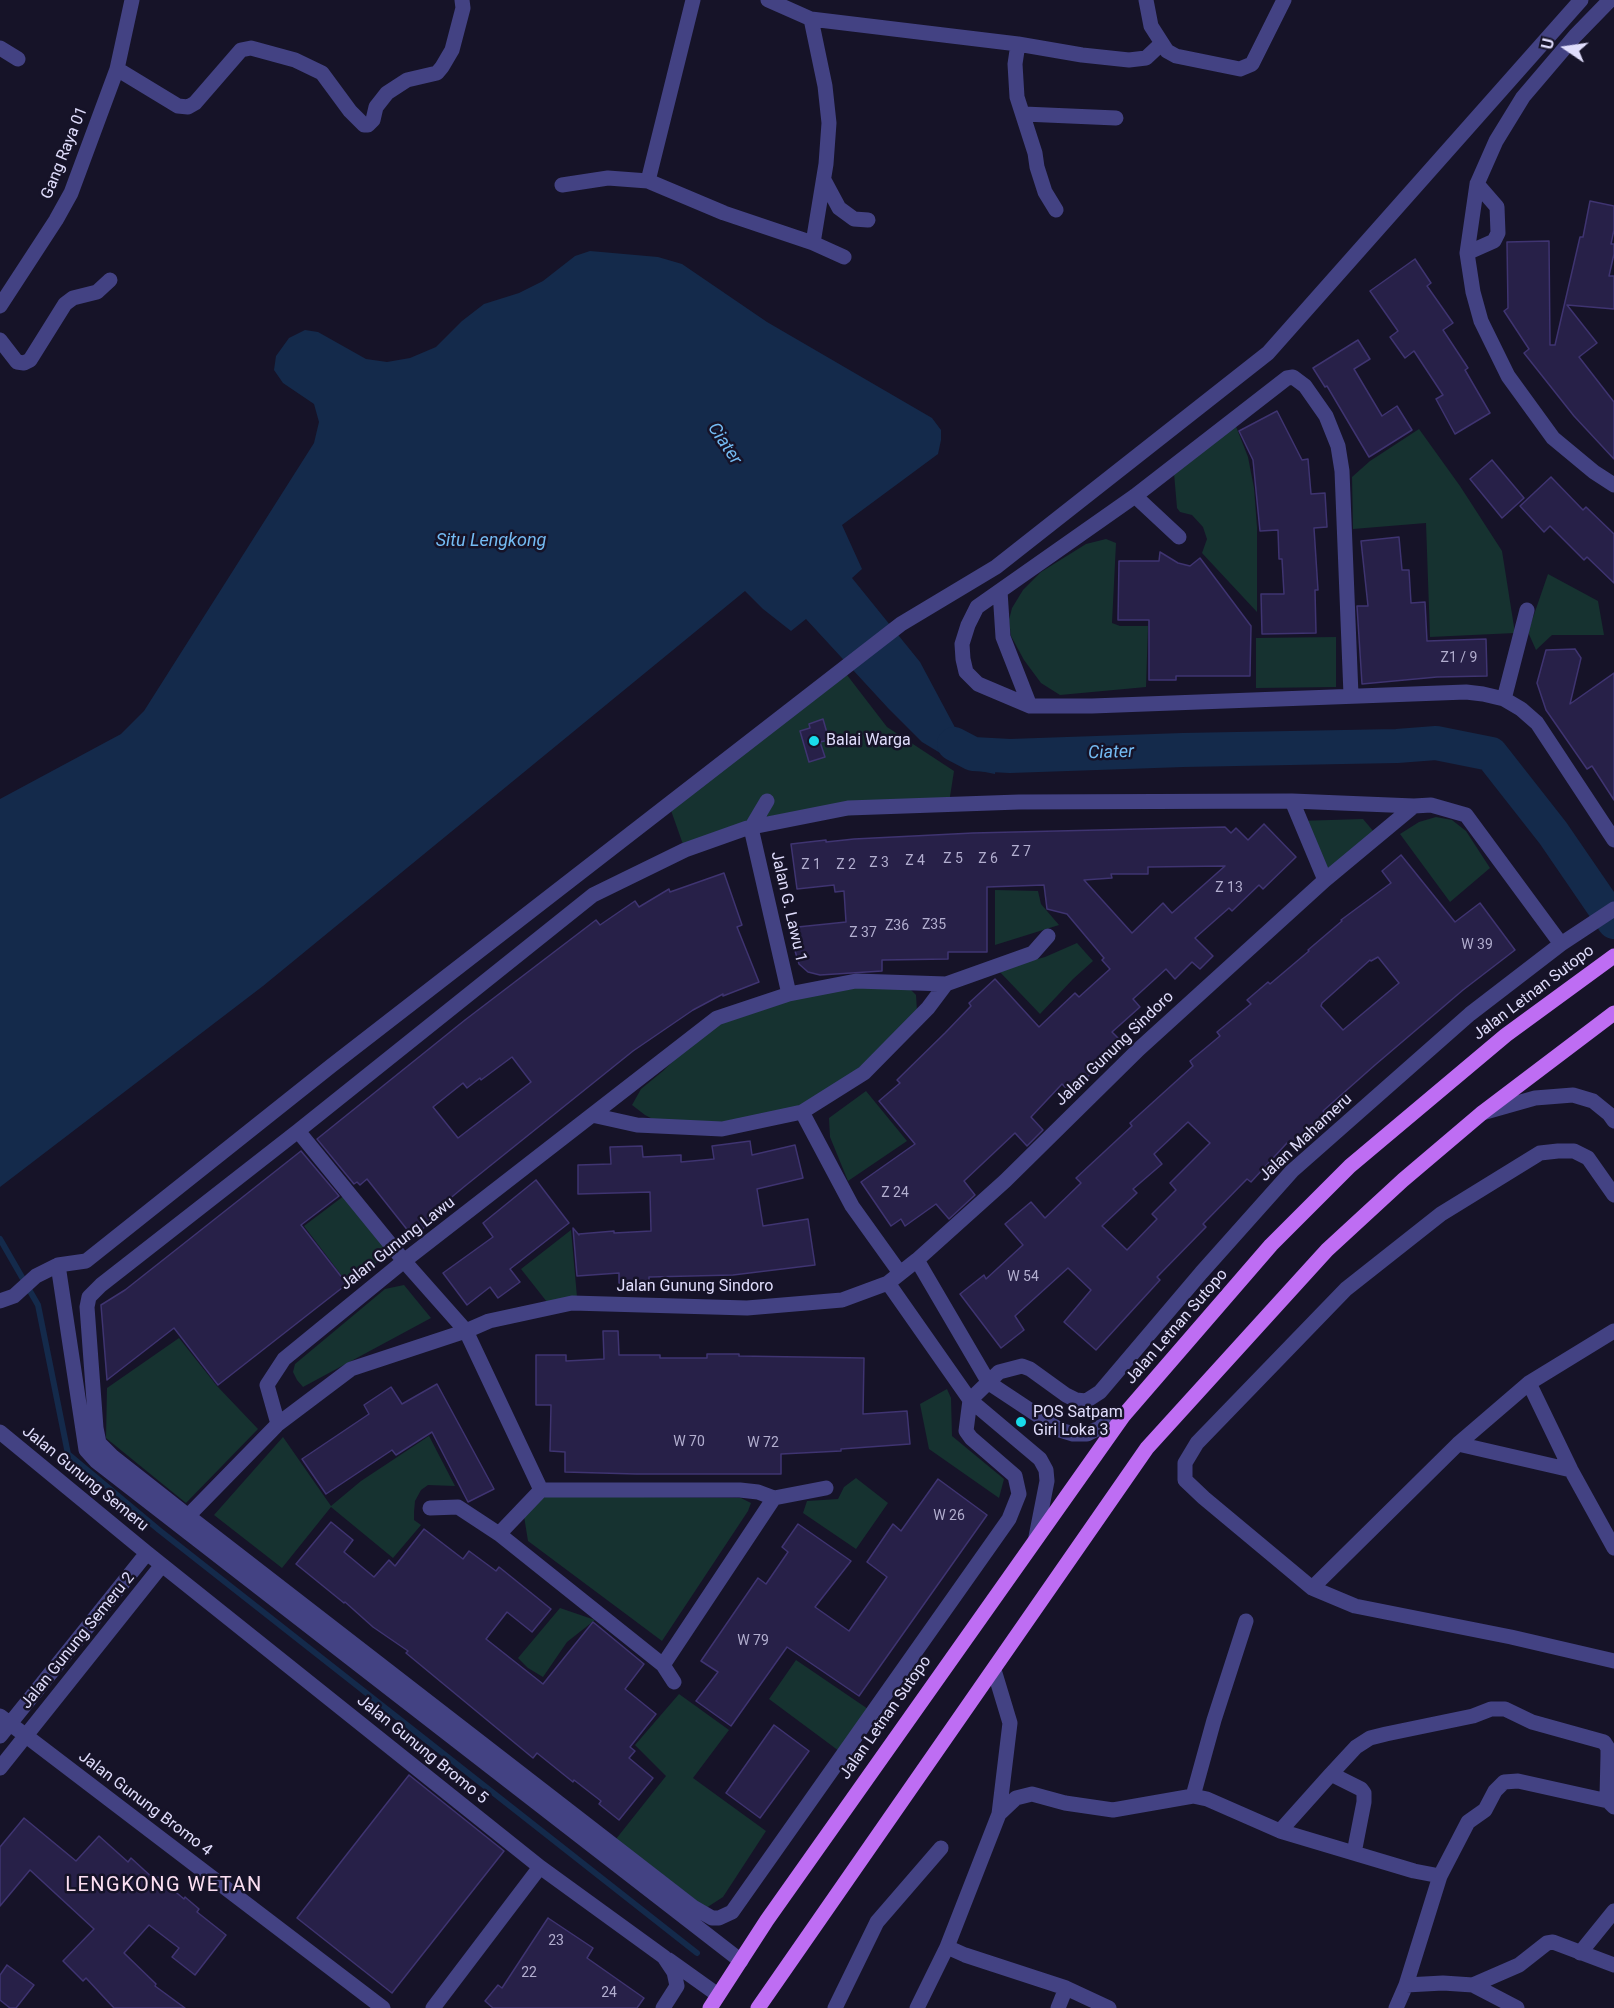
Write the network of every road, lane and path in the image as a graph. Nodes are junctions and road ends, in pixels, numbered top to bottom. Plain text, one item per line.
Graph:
1 (132, 0) edge
2 (462, 0) edge
3 (693, 0) edge
4 (768, 0) edge
5 (1146, 0) edge
6 (1284, 0) edge
7 (1581, 0) edge
8 (1610, 0) edge
9 (1614, 5) edge
10 (811, 19) junction
11 (1018, 44) junction
12 (1161, 44) junction
13 (0, 48) edge
14 (18, 59) dead end
15 (117, 69) junction
16 (1024, 114) junction
17 (1116, 118) dead end
18 (824, 180) junction
19 (648, 181) junction
20 (1477, 184) junction
21 (562, 185) dead end
22 (1056, 210) dead end
23 (868, 220) dead end
24 (813, 243) junction
25 (1467, 253) junction
26 (844, 257) dead end
27 (110, 280) dead end
28 (0, 306) edge
29 (0, 340) edge
30 (1614, 485) edge
31 (1135, 496) junction
32 (1179, 537) dead end
33 (1000, 591) junction
34 (1527, 610) dead end
35 (1351, 695) junction
36 (1504, 699) junction
37 (1030, 706) junction
38 (767, 801) dead end
39 (1292, 801) junction
40 (1414, 806) junction
41 (751, 828) junction
42 (1614, 840) edge
43 (1325, 880) junction
44 (1614, 909) edge
45 (1048, 936) dead end
46 (1561, 944) junction
47 (1614, 956) edge
48 (946, 984) junction
49 (789, 994) junction
50 (1614, 1013) edge
51 (802, 1112) junction
52 (1482, 1113) junction
53 (592, 1115) junction
54 (1614, 1121) edge
55 (298, 1131) junction
56 (1614, 1195) edge
57 (917, 1260) junction
58 (404, 1261) junction
59 (58, 1265) junction
60 (894, 1278) junction
61 (7, 1298) edge
62 (465, 1331) junction
63 (1614, 1331) edge
64 (989, 1383) junction
65 (1529, 1383) junction
66 (970, 1400) junction
67 (1124, 1415) junction
68 (278, 1424) junction
69 (0, 1432) edge
70 (1458, 1444) junction
71 (1571, 1470) junction
72 (826, 1488) dead end
73 (542, 1490) junction
74 (774, 1498) junction
75 (430, 1508) dead end
76 (188, 1516) junction
77 (499, 1534) junction
78 (1036, 1537) junction
79 (1614, 1548) edge
80 (147, 1553) junction
81 (162, 1565) junction
82 (1312, 1588) junction
83 (1246, 1621) dead end
84 (1614, 1661) edge
85 (663, 1665) junction
86 (994, 1670) junction
87 (674, 1682) dead end
88 (979, 1692) junction
89 (1002, 1700) junction
90 (5, 1720) edge
91 (26, 1735) junction
92 (0, 1736) edge
93 (0, 1768) edge
94 (1331, 1774) junction
95 (1193, 1796) junction
96 (1611, 1804) edge
97 (999, 1814) junction
98 (1280, 1831) junction
99 (940, 1848) dead end
100 (1354, 1853) junction
101 (540, 1867) junction
102 (1440, 1876) junction
103 (1614, 1911) edge
104 (947, 1947) junction
105 (1580, 1953) junction
106 (664, 1957) junction
107 (741, 1961) junction
108 (1614, 1965) edge
109 (1406, 1985) junction
110 (1473, 1985) junction
111 (1066, 1988) junction
112 (718, 1995) junction
113 (383, 2008) edge
114 (433, 2008) edge
115 (663, 2008) edge
116 (710, 2008) edge
117 (758, 2008) edge
118 (836, 2008) edge
119 (917, 2008) edge
120 (1058, 2008) edge
121 (1109, 2008) edge
122 (1396, 2008) edge
123 (1516, 2008) edge

1 - 15 street, Gang Raya 01
2 - 15 street
3 - 19 street
4 - 10 street
5 - 12 street
6 - 12 street
7 - 59 street
8 - 9 street
8 - 20 street
10 - 11 street
10 - 18 street
11 - 12 street
11 - 16 street
13 - 14 street
15 - 28 street, Gang Raya 01
16 - 17 street
16 - 22 street
18 - 23 street
18 - 24 street
19 - 21 street
19 - 24 street
20 - 25 street
20 - 25 street
24 - 26 street
25 - 30 street
27 - 29 street
31 - 32 street
31 - 33 street
31 - 35 street
33 - 37 street
33 - 37 street
34 - 36 street
35 - 36 street
35 - 37 street
36 - 42 street
38 - 41 street
39 - 40 street
39 - 41 street
39 - 43 street
40 - 43 street, Jalan Gunung Sindoro
40 - 46 street
41 - 49 street, Jalan G. Lawu 1
41 - 55 street
43 - 57 street, Jalan Gunung Sindoro
44 - 46 street, Jalan Mahameru
45 - 48 street, Jalan Gunung Lawu
46 - 64 street, Jalan Mahameru
47 - 67 main road, Jalan Letnan Sutopo
48 - 49 street, Jalan Gunung Lawu
48 - 51 street
49 - 53 street, Jalan Gunung Lawu
50 - 52 main road
51 - 53 street
51 - 60 street
52 - 54 street
52 - 86 main road
53 - 58 street, Jalan Gunung Lawu
55 - 58 street
55 - 76 street
56 - 82 street
57 - 60 street, Jalan Gunung Sindoro
57 - 64 street
58 - 62 street
58 - 68 street, Jalan Gunung Lawu
59 - 61 street
59 - 107 street
60 - 62 street, Jalan Gunung Sindoro
60 - 66 street
62 - 68 street, Jalan Gunung Sindoro
62 - 73 street
63 - 65 street
64 - 66 street
64 - 67 street
65 - 70 street
65 - 71 street
66 - 76 street
66 - 78 street
67 - 78 main road, Jalan Letnan Sutopo
68 - 76 street, Jalan Gunung Sindoro
69 - 80 street, Jalan Gunung Semeru
70 - 71 street
70 - 82 street
71 - 79 street
72 - 74 street
73 - 74 street
73 - 77 street
74 - 85 street
75 - 77 street
77 - 85 street
78 - 107 main road, Jalan Letnan Sutopo
80 - 81 street, Jalan Gunung Bromo 5
80 - 90 street, Jalan Gunung Semeru 2
81 - 91 street, Jalan Gunung Semeru 2
81 - 101 street, Jalan Gunung Bromo 5
82 - 84 street
83 - 95 street
85 - 87 street
86 - 88 main road
86 - 89 street
88 - 89 street
88 - 117 main road
89 - 97 street
90 - 91 street, Jalan Gunung Bromo 4
90 - 92 street, Jalan Gunung Semeru 2
91 - 93 street, Jalan Gunung Semeru 2
91 - 113 street, Jalan Gunung Bromo 4
94 - 96 street
94 - 98 street
94 - 100 street
95 - 97 street
95 - 98 street
96 - 102 street
97 - 104 street
98 - 100 street
99 - 118 street
100 - 102 street
101 - 106 street, Jalan Gunung Bromo 5
101 - 114 street
102 - 109 street
103 - 105 street
104 - 111 street
104 - 119 street
105 - 108 street
105 - 110 street
106 - 112 street
106 - 115 street, Jalan Gunung Bromo 5
107 - 112 main road, Jalan Letnan Sutopo
109 - 110 street
109 - 122 street
110 - 123 street
111 - 120 street
111 - 121 street
112 - 116 main road, Jalan Letnan Sutopo

